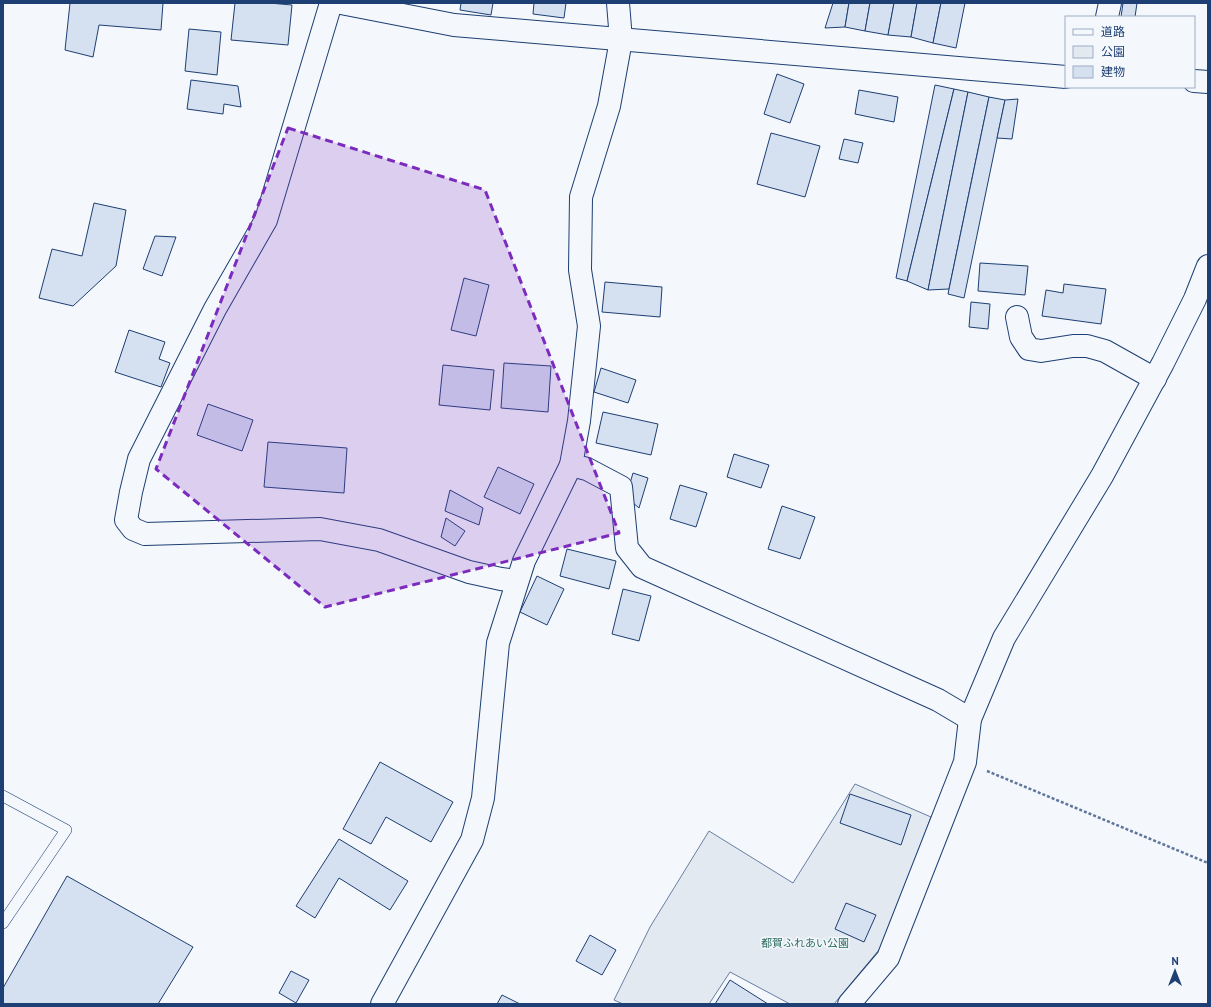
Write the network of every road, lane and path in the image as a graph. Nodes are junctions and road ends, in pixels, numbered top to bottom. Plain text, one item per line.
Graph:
1 (331, 3) edge
2 (342, 3) edge
3 (618, 3) edge
4 (1110, 3) edge
5 (1107, 16) edge
6 (621, 40) junction
7 (1065, 77) edge
8 (1195, 81) edge
9 (1208, 82) edge
10 (1208, 266) edge
11 (1203, 298) edge
12 (1018, 317) dead end
13 (1155, 378) junction
14 (571, 465) junction
15 (516, 581) junction
16 (970, 719) junction
17 (965, 762) junction
18 (3, 796) edge
19 (1208, 863) edge
20 (3, 923) edge
21 (382, 1004) edge
22 (849, 1004) edge

1 - 15 street
2 - 6 street
3 - 6 street
4 - 5 street
6 - 7 street
6 - 14 street
8 - 9 street
10 - 11 street
11 - 13 street
12 - 13 street
13 - 16 street
14 - 15 street
14 - 16 street
15 - 21 street
16 - 17 street
17 - 19 path
17 - 22 street
18 - 20 lane

